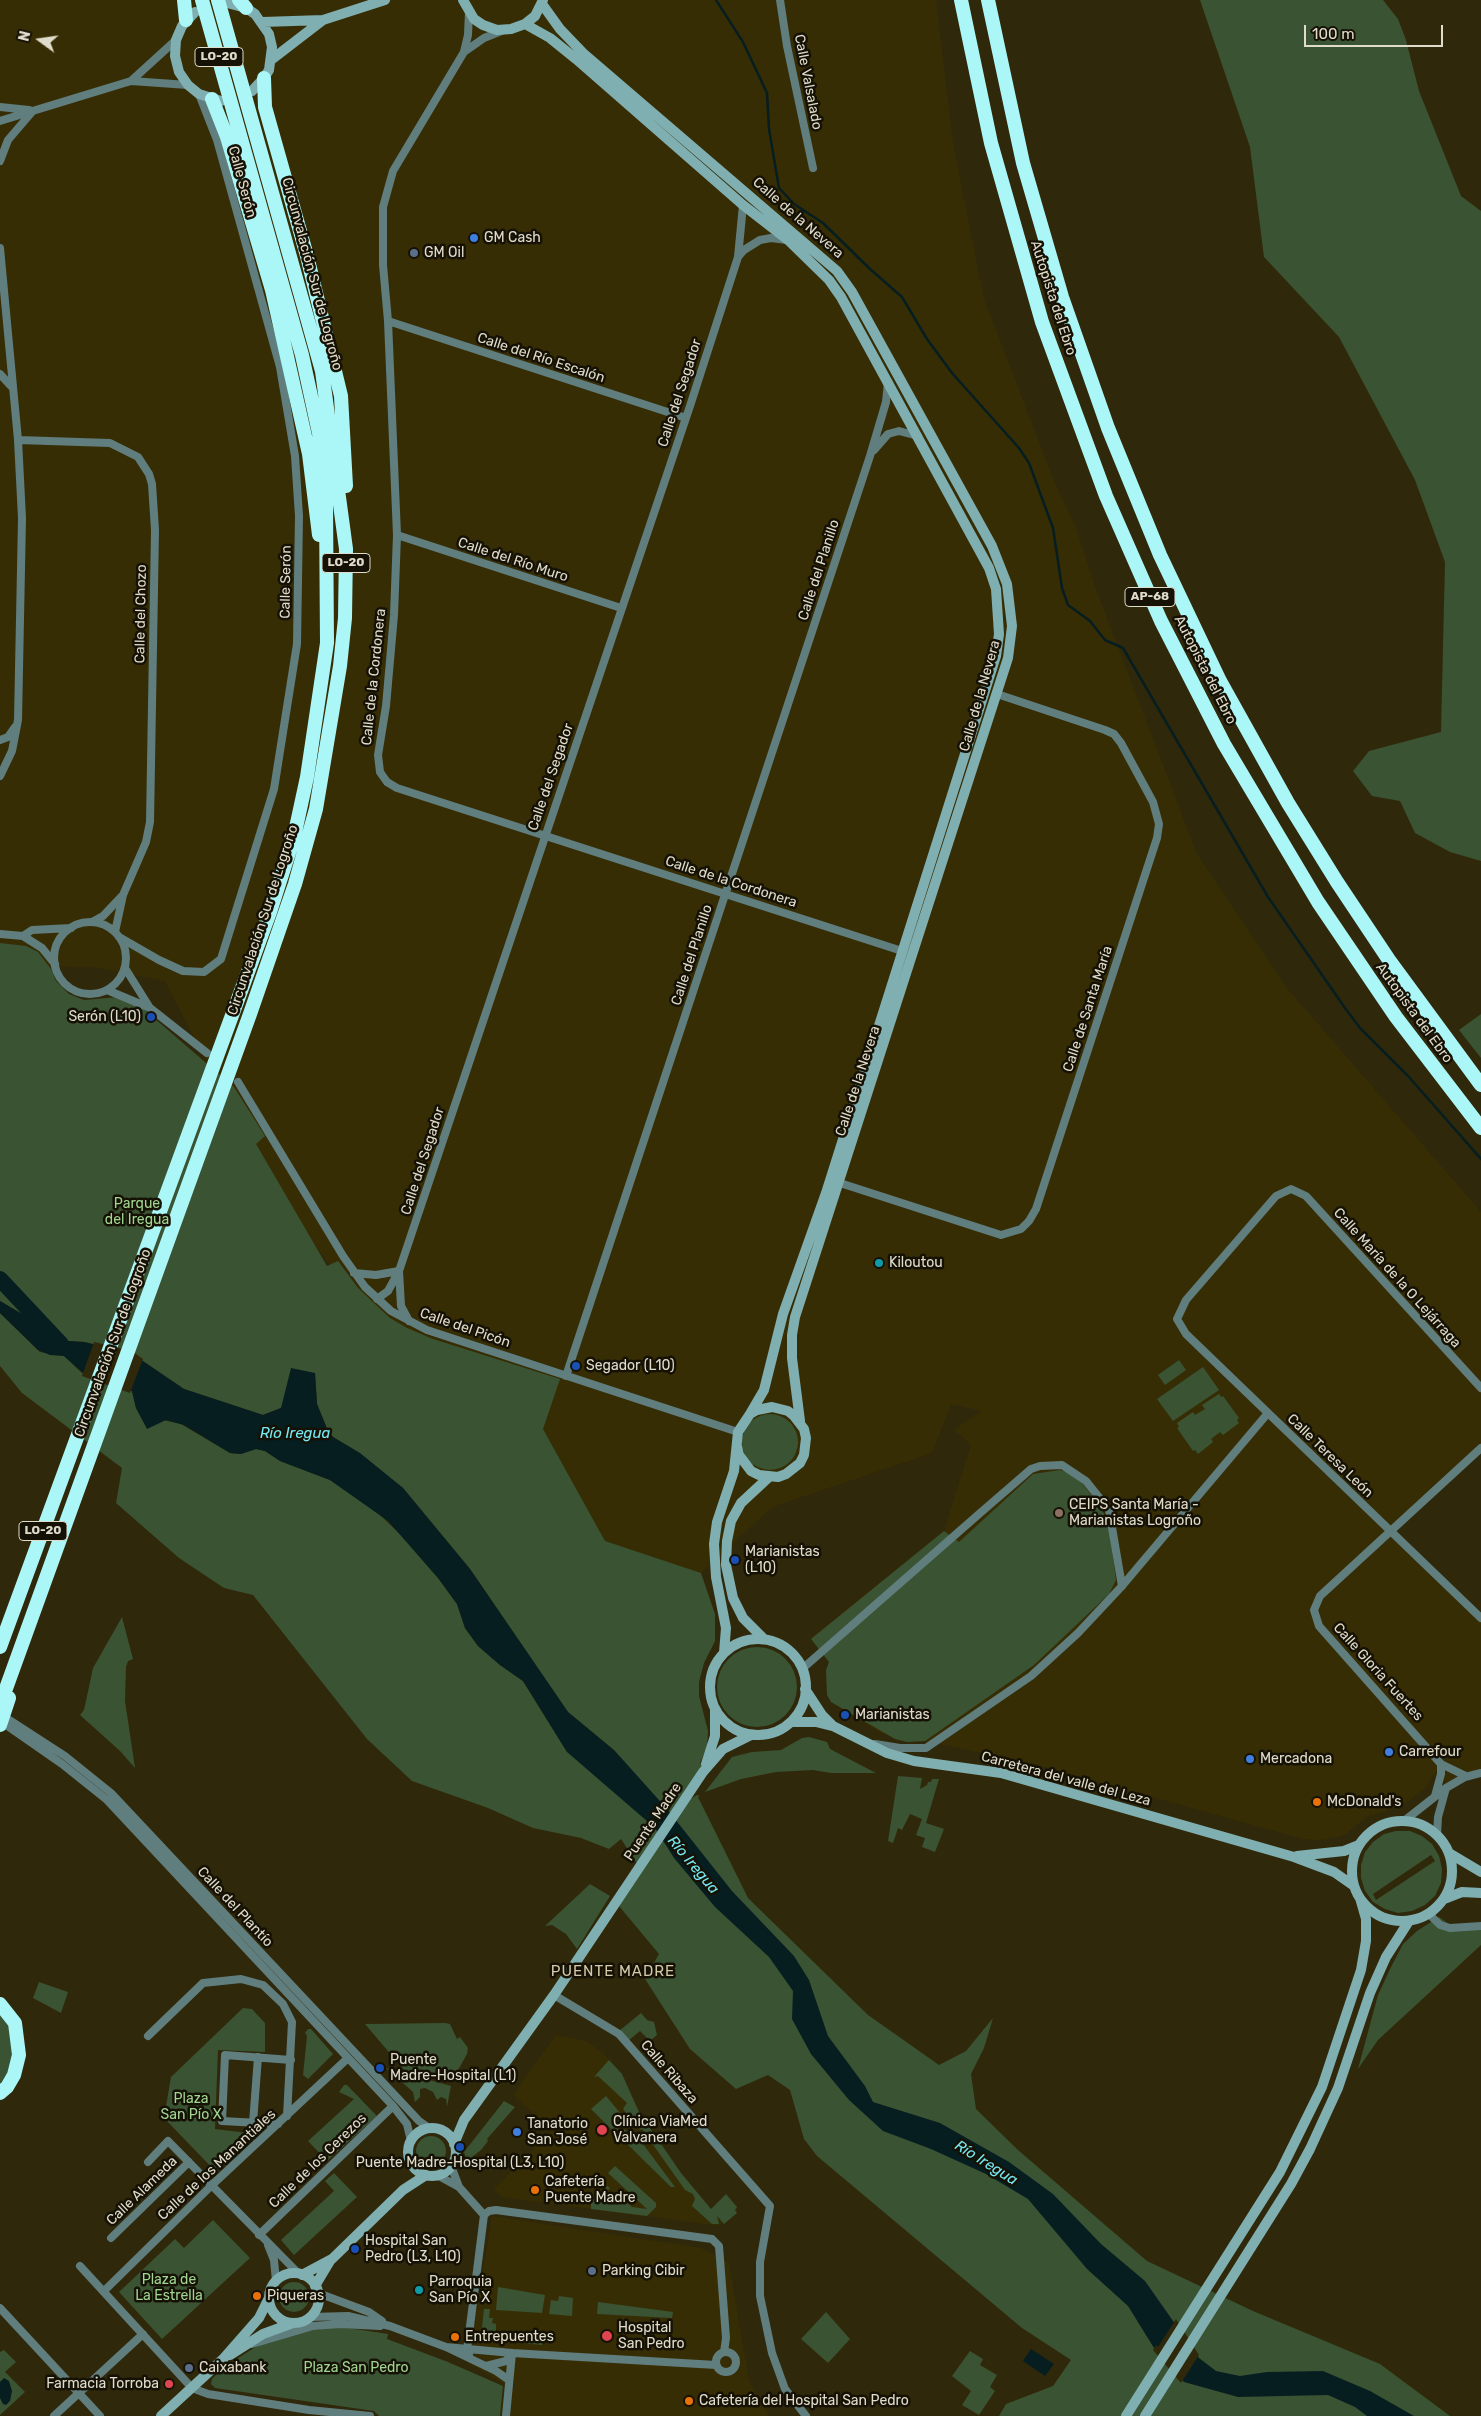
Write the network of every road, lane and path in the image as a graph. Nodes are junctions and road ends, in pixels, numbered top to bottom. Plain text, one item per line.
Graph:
1 (184, 0) edge
2 (386, 0) edge
3 (453, 0) edge
4 (780, 0) edge
5 (961, 0) edge
6 (988, 0) edge
7 (543, 2) edge
8 (233, 3) edge
9 (369, 3) edge
10 (466, 6) edge
11 (194, 11) edge
12 (322, 20) junction
13 (263, 22) junction
14 (525, 24) junction
15 (506, 30) junction
16 (176, 40) junction
17 (464, 52) junction
18 (271, 60) junction
19 (264, 78) junction
20 (131, 81) junction
21 (188, 85) junction
22 (252, 91) dead end
23 (199, 94) junction
24 (217, 100) joint
25 (0, 107) edge
26 (34, 111) junction
27 (0, 121) edge
28 (0, 161) edge
29 (813, 168) dead end
30 (743, 204) junction
31 (788, 240) junction
32 (0, 248) edge
33 (738, 257) junction
34 (1, 282) edge
35 (388, 321) junction
36 (0, 374) edge
37 (888, 382) junction
38 (11, 386) junction
39 (686, 418) junction
40 (918, 436) junction
41 (18, 440) junction
42 (870, 456) junction
43 (397, 534) junction
44 (346, 550) junction
45 (328, 608) junction
46 (621, 608) junction
47 (997, 694) junction
48 (18, 720) junction
49 (0, 740) edge
50 (1, 774) edge
51 (546, 834) junction
52 (726, 894) junction
53 (123, 895) junction
54 (92, 922) junction
55 (71, 928) junction
56 (0, 934) edge
57 (117, 934) junction
58 (24, 936) junction
59 (902, 951) junction
60 (55, 964) junction
61 (125, 968) junction
62 (107, 990) junction
63 (150, 1008) junction
64 (207, 1053) dead end
65 (238, 1082) dead end
66 (1481, 1085) edge
67 (1481, 1128) edge
68 (840, 1183) junction
69 (1291, 1189) joint
70 (399, 1271) junction
71 (354, 1273) junction
72 (376, 1299) junction
73 (409, 1322) junction
74 (566, 1376) junction
75 (1481, 1388) edge
76 (750, 1414) junction
77 (1268, 1414) junction
78 (800, 1422) junction
79 (738, 1432) junction
80 (737, 1446) junction
81 (1481, 1448) edge
82 (769, 1477) junction
83 (1389, 1530) junction
84 (1122, 1586) junction
85 (1481, 1618) edge
86 (9, 1620) junction
87 (30, 1632) junction
88 (0, 1636) edge
89 (764, 1640) junction
90 (0, 1647) edge
91 (724, 1653) junction
92 (802, 1669) junction
93 (805, 1689) junction
94 (0, 1705) edge
95 (715, 1709) junction
96 (791, 1722) junction
97 (5, 1723) edge
98 (833, 1726) junction
99 (751, 1734) junction
100 (862, 1742) junction
101 (1441, 1764) junction
102 (703, 1772) junction
103 (1481, 1773) edge
104 (1466, 1776) junction
105 (1446, 1788) junction
106 (1435, 1797) junction
107 (1404, 1821) junction
108 (1437, 1835) junction
109 (1359, 1845) junction
110 (1449, 1854) junction
111 (1294, 1857) junction
112 (1481, 1872) edge
113 (1354, 1886) junction
114 (1481, 1892) edge
115 (1360, 1898) junction
116 (1444, 1899) junction
117 (1429, 1914) junction
118 (1410, 1920) junction
119 (1481, 1926) edge
120 (554, 1996) junction
121 (0, 2004) edge
122 (148, 2036) dead end
123 (258, 2057) junction
124 (348, 2058) junction
125 (291, 2060) junction
126 (0, 2093) edge
127 (393, 2106) junction
128 (287, 2116) junction
129 (464, 2120) junction
130 (252, 2123) junction
131 (278, 2124) junction
132 (429, 2128) junction
133 (442, 2131) junction
134 (411, 2141) junction
135 (454, 2144) junction
136 (148, 2162) dead end
137 (190, 2162) junction
138 (412, 2166) junction
139 (451, 2166) junction
140 (426, 2175) junction
141 (437, 2175) junction
142 (212, 2184) junction
143 (459, 2187) junction
144 (404, 2190) junction
145 (484, 2215) junction
146 (259, 2234) junction
147 (111, 2238) dead end
148 (267, 2243) junction
149 (332, 2258) junction
150 (80, 2266) dead end
151 (301, 2274) junction
152 (276, 2281) junction
153 (317, 2289) junction
154 (104, 2291) junction
155 (269, 2298) junction
156 (0, 2308) edge
157 (310, 2317) junction
158 (293, 2323) junction
159 (390, 2326) junction
160 (143, 2334) junction
161 (244, 2347) junction
162 (446, 2347) junction
163 (467, 2350) junction
164 (724, 2352) junction
165 (512, 2353) junction
166 (223, 2359) junction
167 (471, 2360) junction
168 (716, 2365) junction
169 (486, 2366) junction
170 (509, 2380) junction
171 (192, 2388) junction
172 (80, 2393) junction
173 (310, 2413) edge
174 (54, 2416) edge
175 (100, 2416) edge
176 (161, 2416) edge
177 (370, 2416) edge
178 (506, 2416) edge
179 (806, 2416) edge
180 (1126, 2416) edge
181 (1145, 2416) edge

1 - 11 highway, Circunvalación Sur de Logroño
2 - 9 main road
3 - 10 main road
4 - 29 street, Calle Valsalado
5 - 67 highway, Autopista del Ebro / AP-68
6 - 66 highway, Autopista del Ebro / AP-68
7 - 14 main road
7 - 47 main road, Calle de la Nevera
8 - 13 main road
8 - 44 highway, Circunvalación Sur de Logroño / LO-20
9 - 12 main road
10 - 15 main road
10 - 17 street, Calle de la Cordonera
11 - 16 main road
11 - 45 highway, Circunvalación Sur de Logroño / LO-20
12 - 13 main road
12 - 18 main road
13 - 18 main road
14 - 15 main road
14 - 30 main road, Calle de la Nevera
15 - 17 street, Calle de la Cordonera
16 - 20 street
16 - 21 main road
17 - 35 street, Calle de la Cordonera
18 - 19 main road
19 - 22 main road
19 - 44 highway
20 - 21 street
20 - 26 street
21 - 23 main road
23 - 24 main road
23 - 57 street, Calle Serón
24 - 45 highway
25 - 26 street
26 - 27 street
26 - 28 street
30 - 31 main road, Calle de la Nevera
30 - 33 street, Calle del Segador
31 - 33 street
31 - 37 main road, Calle de la Nevera
32 - 34 street
33 - 39 street, Calle del Segador
34 - 38 street
35 - 39 street, Calle del Río Escalón
35 - 43 street, Calle de la Cordonera
36 - 38 street
37 - 40 main road, Calle de la Nevera
37 - 42 street, Calle del Planillo
38 - 41 street
39 - 46 street, Calle del Segador
40 - 42 street, Calle del Planillo
40 - 59 main road, Calle de la Nevera
41 - 48 street
41 - 53 street, Calle del Chozo
42 - 52 street, Calle del Planillo
43 - 46 street, Calle del Río Muro
43 - 51 street, Calle de la Cordonera
44 - 87 highway, Circunvalación Sur de Logroño / LO-20
45 - 86 highway, Circunvalación Sur de Logroño / LO-20
46 - 51 street, Calle del Segador
47 - 68 main road, Calle de la Nevera
47 - 68 street, Calle de Santa María
48 - 49 street
48 - 50 street
51 - 52 street, Calle de la Cordonera
51 - 70 street, Calle del Segador
52 - 59 street, Calle de la Cordonera
52 - 74 street, Calle del Planillo
53 - 54 street, Calle del Chozo
53 - 57 street, Calle del Chozo
54 - 55 street
54 - 57 street
55 - 58 street
55 - 60 street
56 - 58 street
57 - 61 street
58 - 60 street
59 - 76 main road, Calle de la Nevera
60 - 62 street
61 - 62 street
61 - 63 street
62 - 63 street
63 - 64 street
65 - 71 street, Calle del Picón
68 - 78 main road, Calle de la Nevera
69 - 75 street, Calle María de la O Lejárraga
69 - 77 street, Calle Teresa León
70 - 71 street
70 - 72 street, Calle del Segador
70 - 73 street
71 - 72 street, Calle del Picón
72 - 73 street, Calle del Picón
73 - 74 street, Calle del Picón
74 - 79 street, Calle del Picón
76 - 78 main road
76 - 79 main road
77 - 83 street, Calle Teresa León
77 - 84 street
78 - 82 main road
79 - 80 main road
80 - 82 main road
80 - 91 main road
81 - 83 street, Calle Gloria Fuertes
82 - 89 main road
83 - 85 street, Calle Teresa León
83 - 101 street, Calle Gloria Fuertes
84 - 92 street
84 - 100 street
86 - 88 highway
86 - 90 highway, Circunvalación Sur de Logroño / LO-20
87 - 94 highway
87 - 97 highway
89 - 91 main road
89 - 92 main road
91 - 95 main road
92 - 93 main road
93 - 96 main road
93 - 98 main road, Carretera del valle del Leza
95 - 99 main road
95 - 102 main road
96 - 98 main road, Carretera del valle del Leza
96 - 99 main road
97 - 124 street, Calle del Plantío
97 - 132 street, Calle del Plantío
98 - 100 main road, Carretera del valle del Leza
99 - 102 main road
100 - 111 main road, Carretera del valle del Leza
101 - 104 street
101 - 106 street
102 - 120 main road, Puente Madre
103 - 104 street
104 - 105 street
105 - 106 street
105 - 108 street
106 - 107 street
107 - 108 main road
107 - 109 main road
108 - 110 main road
109 - 111 main road, Carretera del valle del Leza
109 - 113 main road
110 - 112 main road
110 - 116 main road
111 - 113 main road, Carretera del valle del Leza
113 - 115 main road
114 - 116 main road
115 - 118 main road
115 - 180 main road
116 - 117 main road
117 - 118 main road
117 - 119 street
118 - 181 main road
120 - 129 main road, Puente Madre
120 - 179 street, Calle Ribaza
121 - 126 highway
122 - 125 street
123 - 125 street
123 - 130 street
123 - 130 street
124 - 127 street, Calle del Plantío
124 - 128 street, Calle de los Manantiales
125 - 128 street
127 - 134 street, Calle del Plantío
127 - 146 street, Calle de los Cerezos
128 - 131 street, Calle de los Manantiales
129 - 133 main road
129 - 135 main road
130 - 131 street
131 - 142 street, Calle de los Manantiales
132 - 133 main road
132 - 134 main road
133 - 135 main road
134 - 138 main road
135 - 139 main road
136 - 137 street, Calle Alameda
137 - 142 street, Calle Alameda
137 - 147 street, Calle Alameda
138 - 140 main road
138 - 144 main road
139 - 141 main road
139 - 143 street
140 - 141 main road
140 - 144 main road
141 - 143 street
142 - 146 street, Calle Alameda
142 - 154 street, Calle de los Manantiales
143 - 145 street
144 - 149 main road
145 - 163 street
145 - 164 street
146 - 148 street, Calle Alameda
148 - 151 street, Calle Alameda
148 - 152 street, Calle Alameda
149 - 151 main road
149 - 153 main road
150 - 154 street
151 - 152 main road
151 - 153 main road
152 - 155 main road
153 - 157 main road
153 - 159 street
154 - 160 street
155 - 158 main road
155 - 166 main road
156 - 172 street
157 - 158 main road
157 - 159 street
158 - 161 main road
159 - 161 street
159 - 162 street
160 - 171 street
160 - 172 street
161 - 166 main road
162 - 163 street
162 - 167 street
163 - 165 street
163 - 167 street
164 - 168 street
164 - 168 street
165 - 168 street
165 - 169 street
165 - 170 street
166 - 171 main road
167 - 169 street
169 - 170 street
170 - 178 street
171 - 173 street
171 - 176 main road
172 - 174 street
172 - 175 street
173 - 177 street

